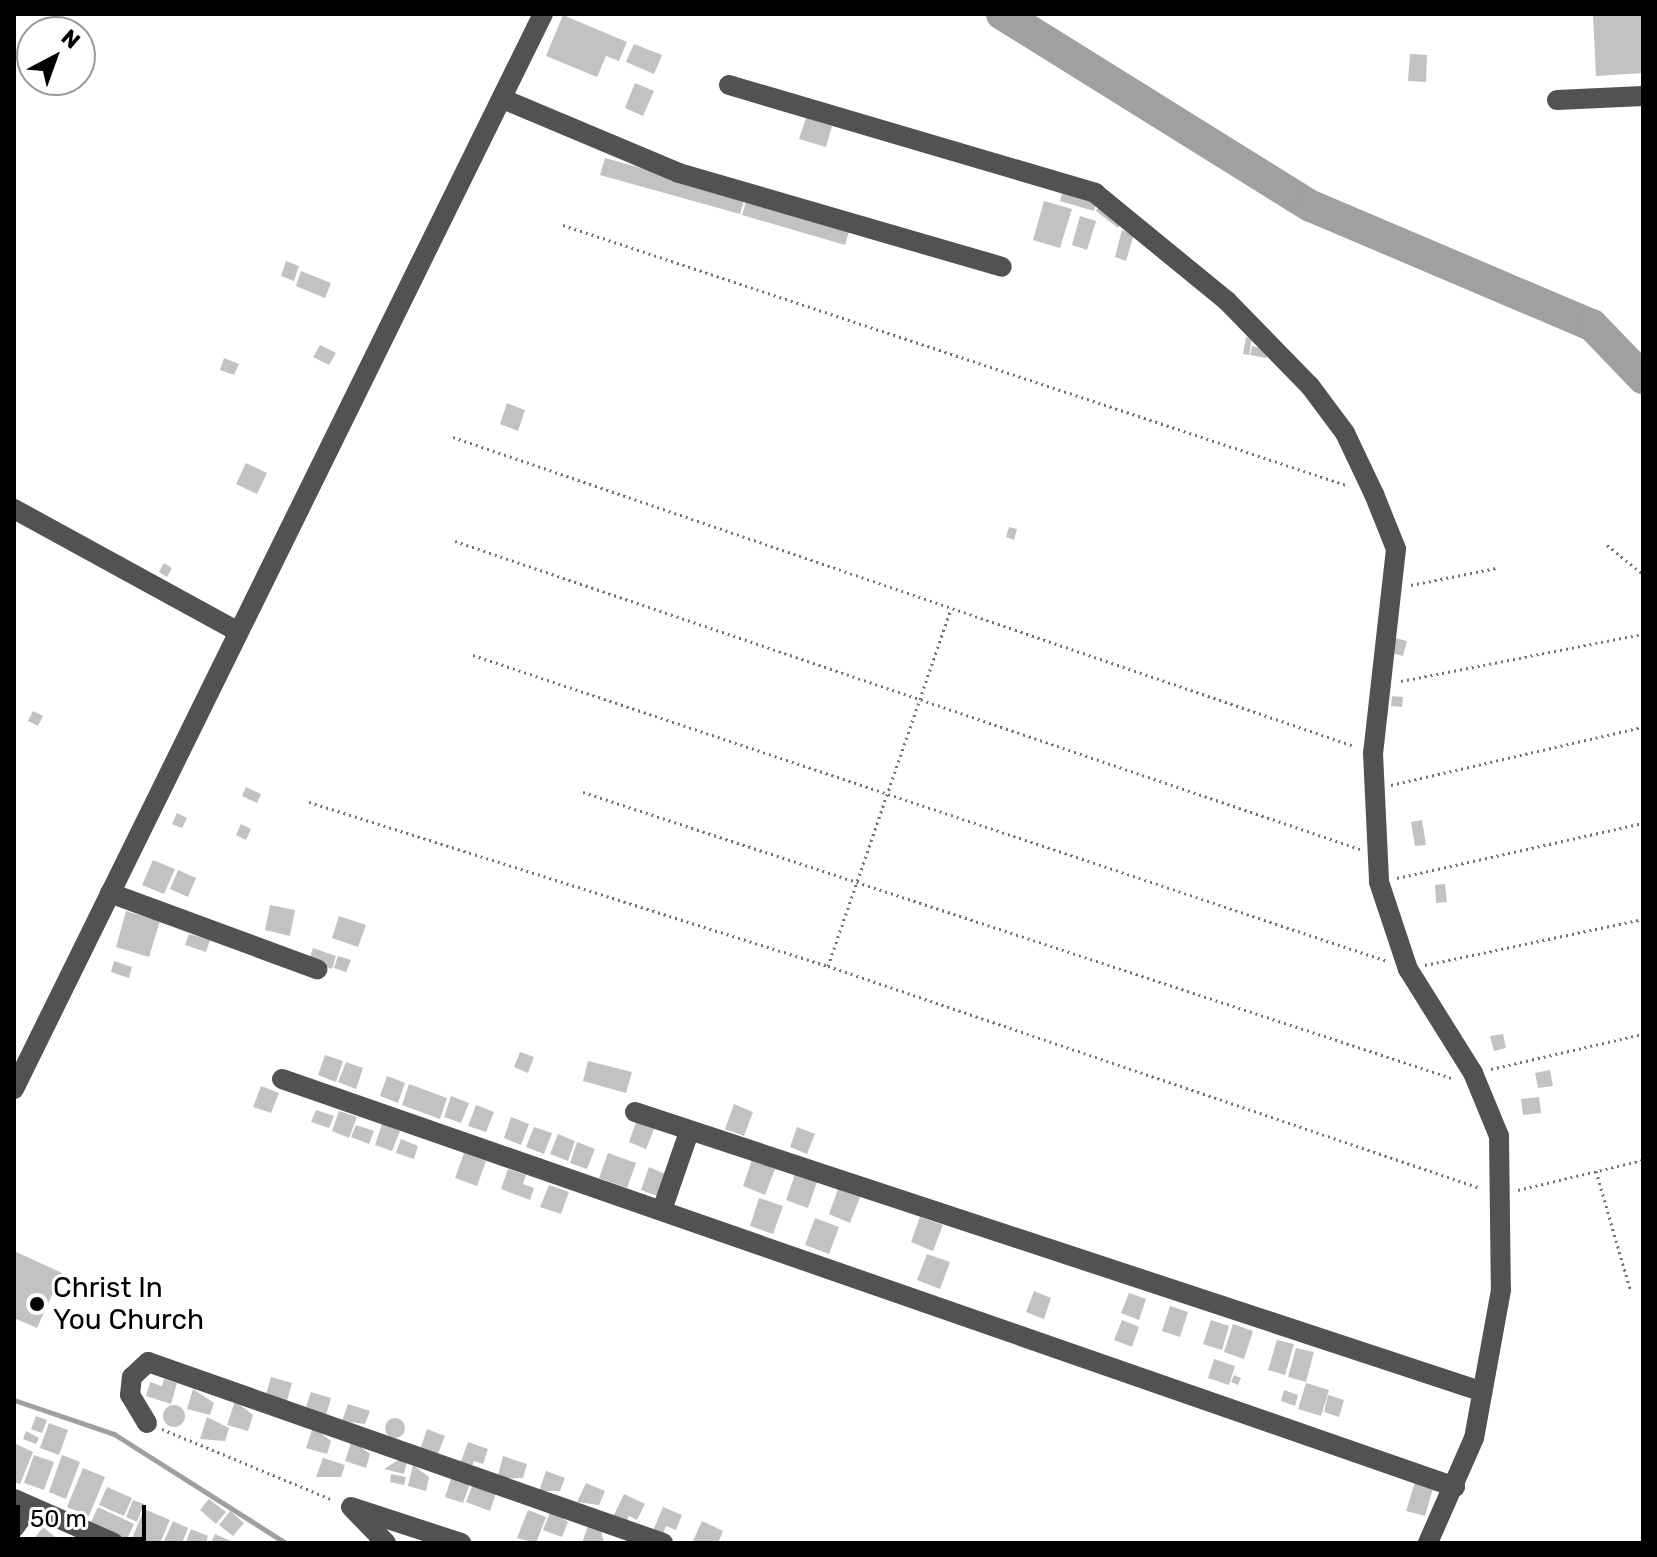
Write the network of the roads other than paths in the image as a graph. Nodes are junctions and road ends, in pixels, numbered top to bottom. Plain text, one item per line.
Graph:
1 (543, 14) edge
2 (729, 85) dead end
3 (1643, 96) edge
4 (503, 99) junction
5 (1557, 100) dead end
6 (1002, 267) dead end
7 (14, 509) edge
8 (237, 631) junction
9 (110, 893) junction
10 (317, 969) dead end
11 (282, 1079) dead end
12 (14, 1089) edge
13 (635, 1112) dead end
14 (689, 1132) junction
15 (662, 1210) junction
16 (1480, 1391) junction
17 (147, 1423) road end
18 (1455, 1487) junction
19 (21, 1503) edge
20 (14, 1528) edge
21 (114, 1543) edge
22 (386, 1543) edge
23 (461, 1543) edge
24 (663, 1543) edge
25 (1428, 1543) edge

1 - 4 street
2 - 16 street
3 - 5 street
4 - 6 street
4 - 8 street
7 - 8 street
8 - 9 street
9 - 10 street
9 - 12 street
11 - 15 street
13 - 14 street
14 - 15 street
14 - 16 street
15 - 18 street
16 - 18 street
17 - 24 street
18 - 25 street
19 - 20 street
19 - 21 street
22 - 23 street

